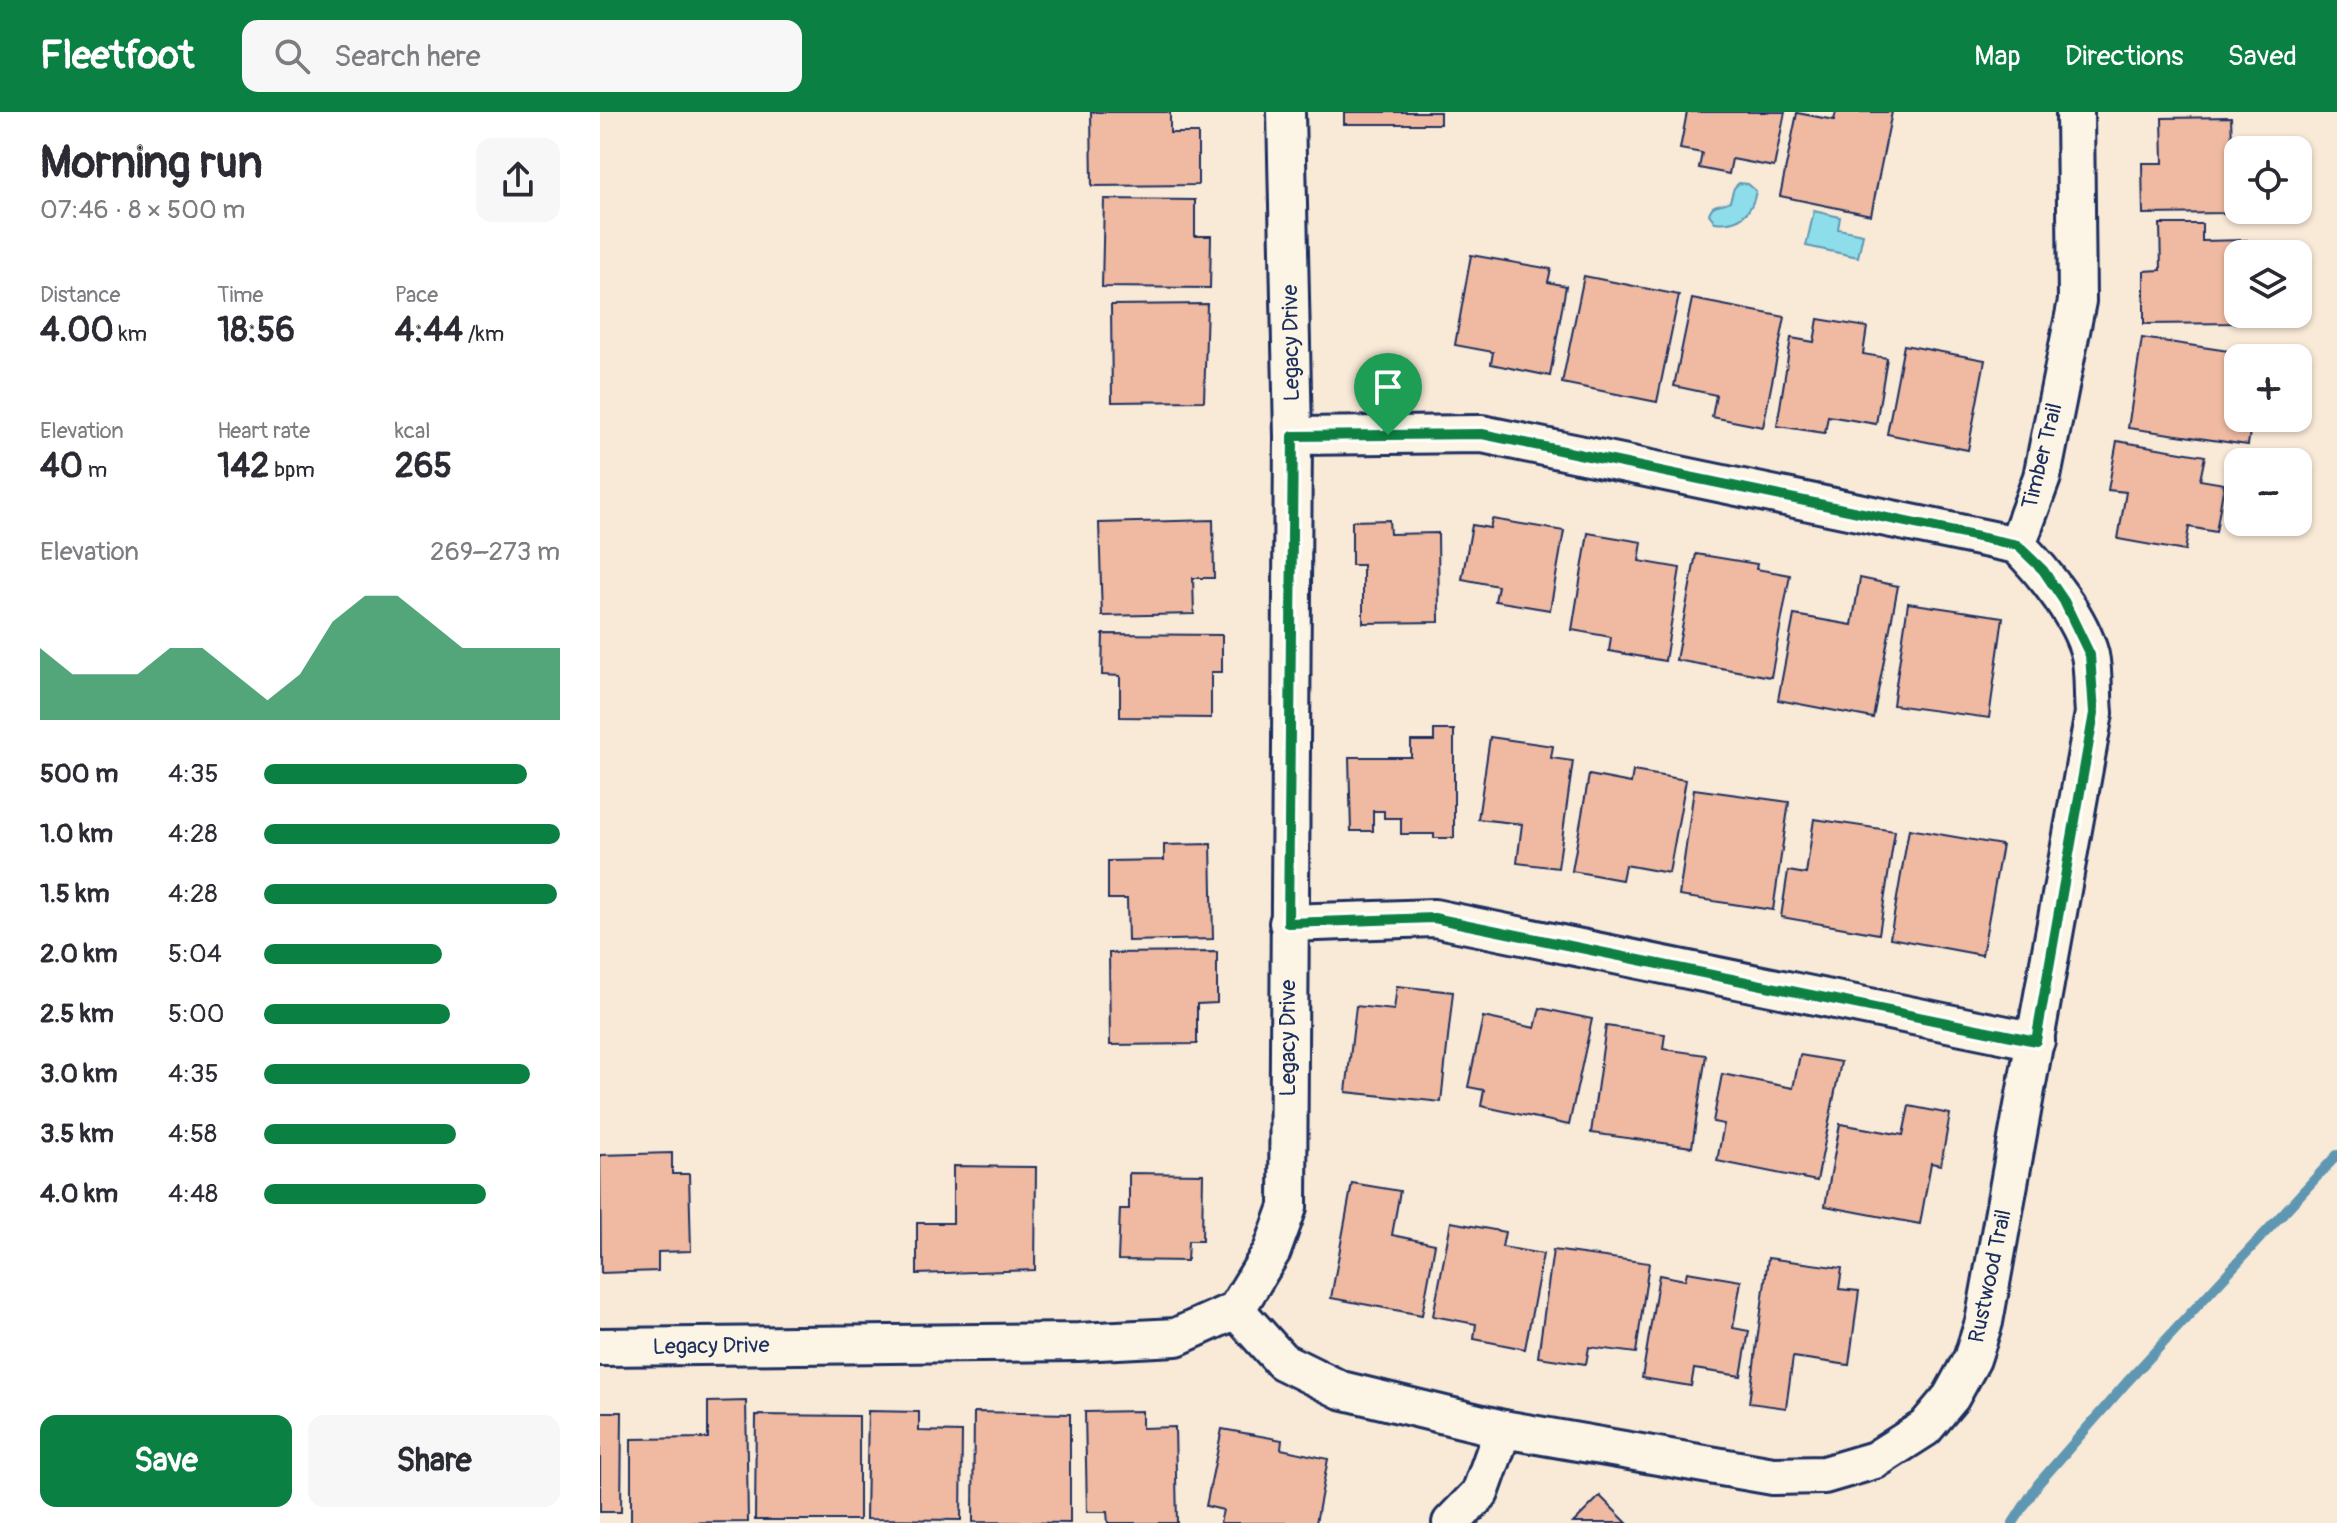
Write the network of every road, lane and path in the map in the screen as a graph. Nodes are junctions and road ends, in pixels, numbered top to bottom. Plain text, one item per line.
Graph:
1 (1286, 112) edge
2 (2075, 112) edge
3 (1293, 436) junction
4 (2017, 545) junction
5 (1288, 923) junction
6 (2036, 1041) junction
7 (1236, 1310) junction
8 (600, 1347) edge
9 (1503, 1429) junction
10 (1451, 1523) edge

1 - 3 street, Legacy Drive
2 - 4 street, Timber Trail
3 - 4 street
3 - 5 street, Legacy Drive
4 - 6 street, Rustwood Trail
5 - 6 street
5 - 7 street, Legacy Drive
6 - 9 street, Rustwood Trail
7 - 8 street, Legacy Drive
7 - 9 street, Rustwood Trail
9 - 10 street

